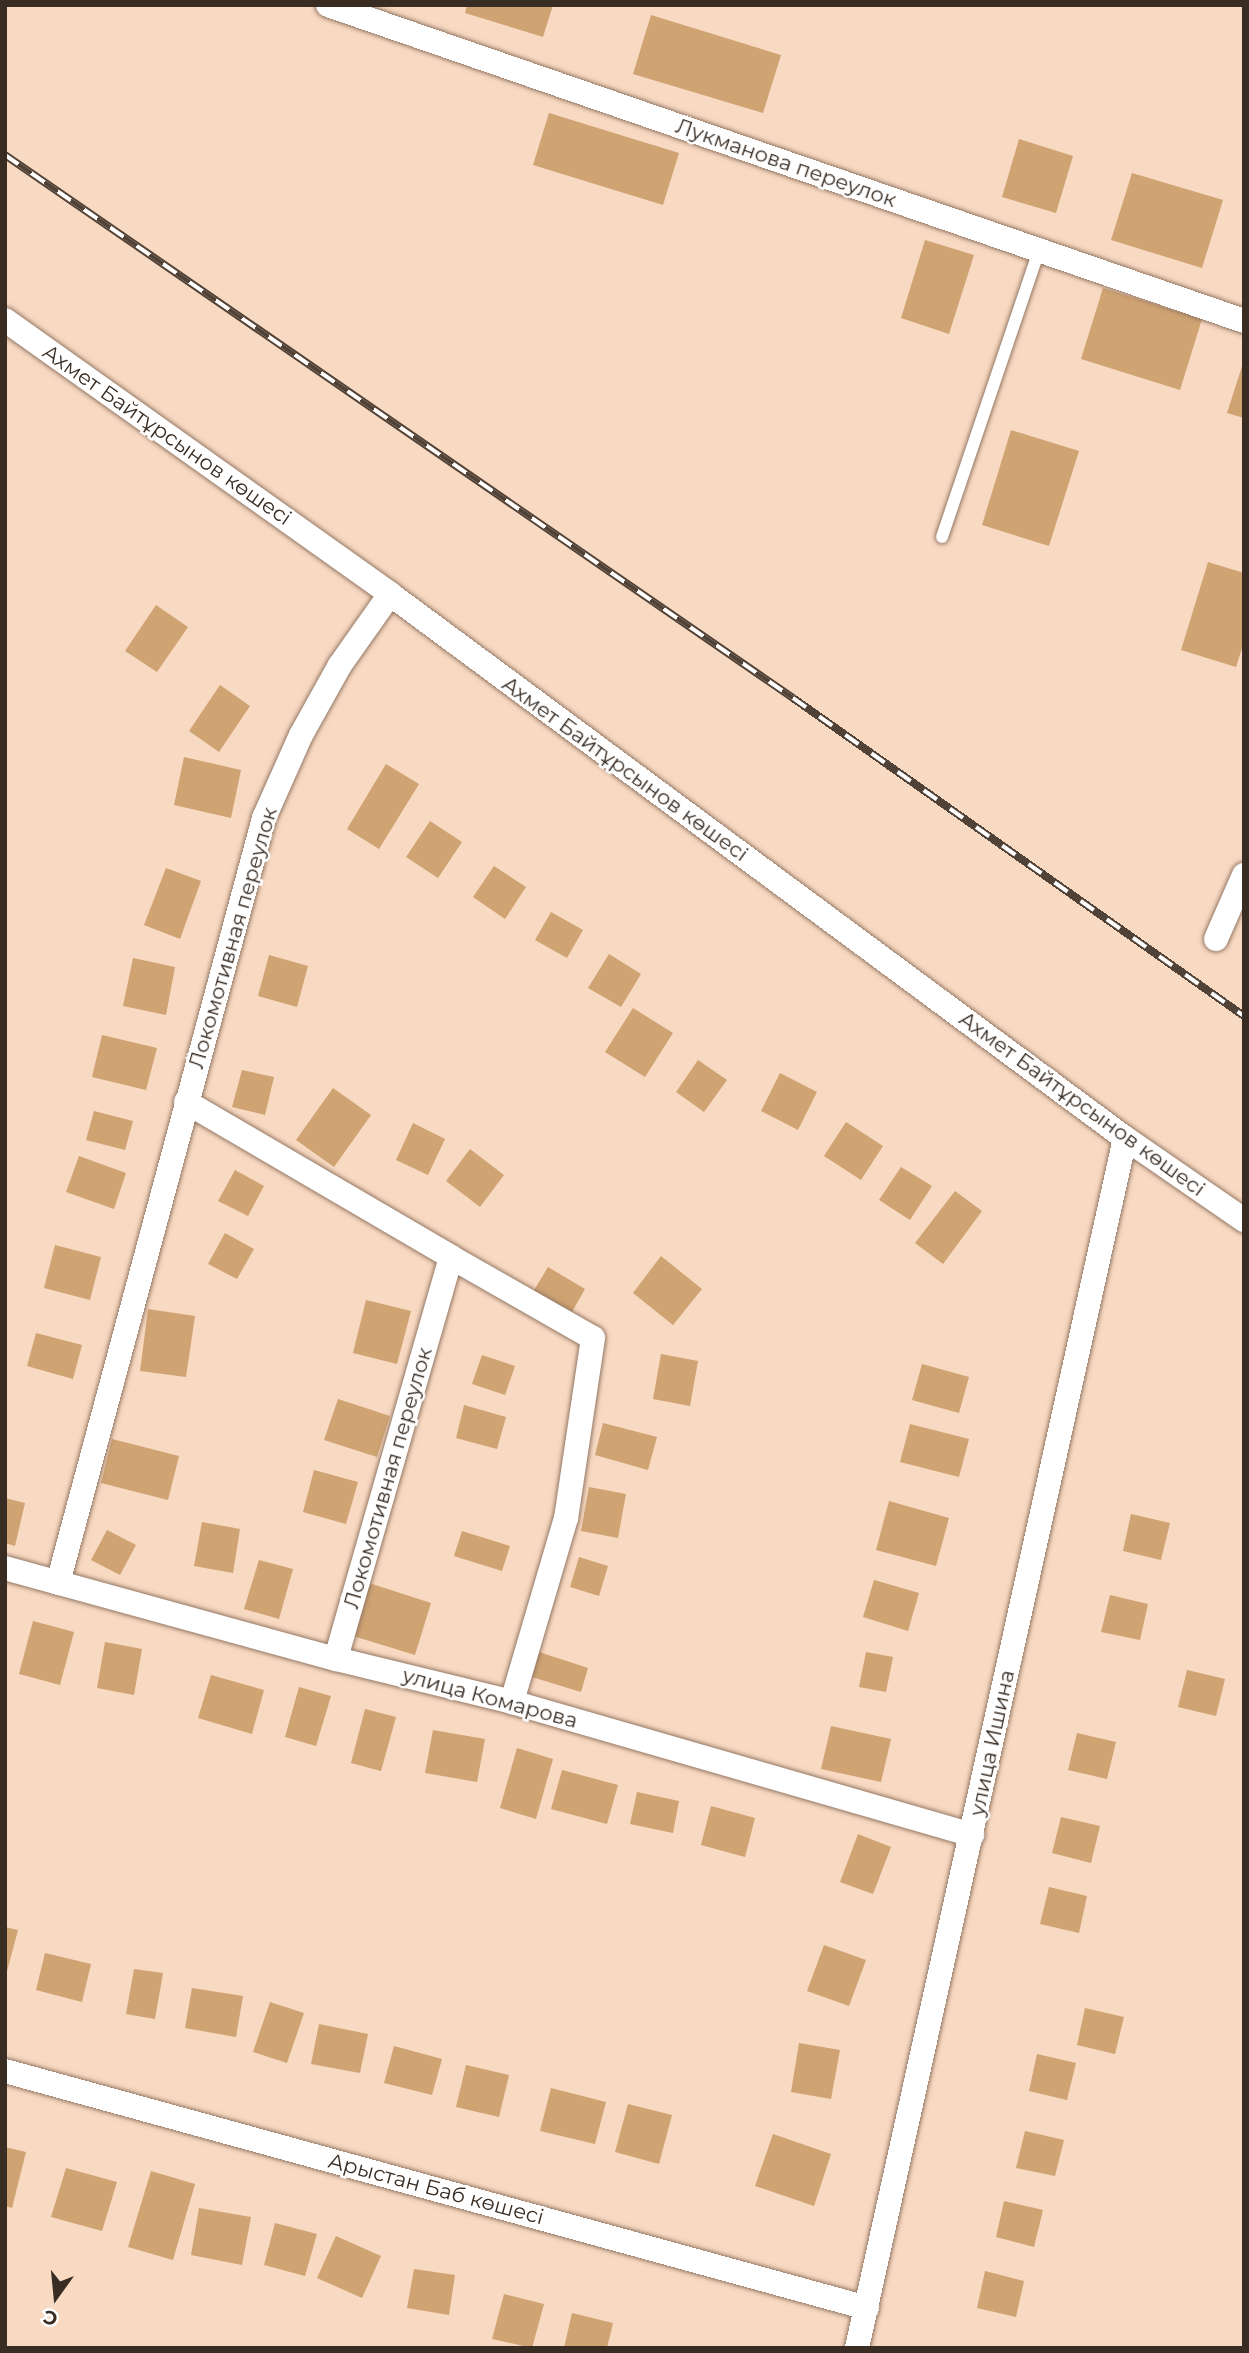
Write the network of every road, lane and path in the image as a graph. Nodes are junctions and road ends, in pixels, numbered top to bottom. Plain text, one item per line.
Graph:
1 (328, 5) edge
2 (1038, 250) junction
3 (5, 320) edge
4 (1244, 321) edge
5 (942, 537) dead end
6 (390, 594) junction
7 (1244, 876) edge
8 (1216, 939) dead end
9 (186, 1102) junction
10 (1125, 1138) junction
11 (1244, 1220) edge
12 (451, 1257) junction
13 (5, 1568) edge
14 (58, 1583) junction
15 (336, 1659) junction
16 (512, 1702) junction
17 (972, 1835) junction
18 (5, 2071) edge
19 (867, 2308) junction
20 (857, 2348) edge

1 - 2 street, Лукманова переулок
2 - 4 street, Лукманова переулок
2 - 5 lane
3 - 6 street, Ахмет Байтұрсынов көшесі
6 - 9 street, Локомотивная переулок
6 - 10 street, Ахмет Байтұрсынов көшесі
7 - 8 street
9 - 12 street
9 - 14 street, Локомотивная переулок
10 - 11 street, Ахмет Байтұрсынов көшесі
10 - 17 street, улица Ишина
12 - 15 street, Локомотивная переулок
12 - 16 street
13 - 14 street, улица Комарова
14 - 15 street, улица Комарова
15 - 16 street, улица Комарова
16 - 17 street, улица Комарова
17 - 19 street, улица Ишина
18 - 19 street, Арыстан Баб көшесі
19 - 20 street, улица Ишина

